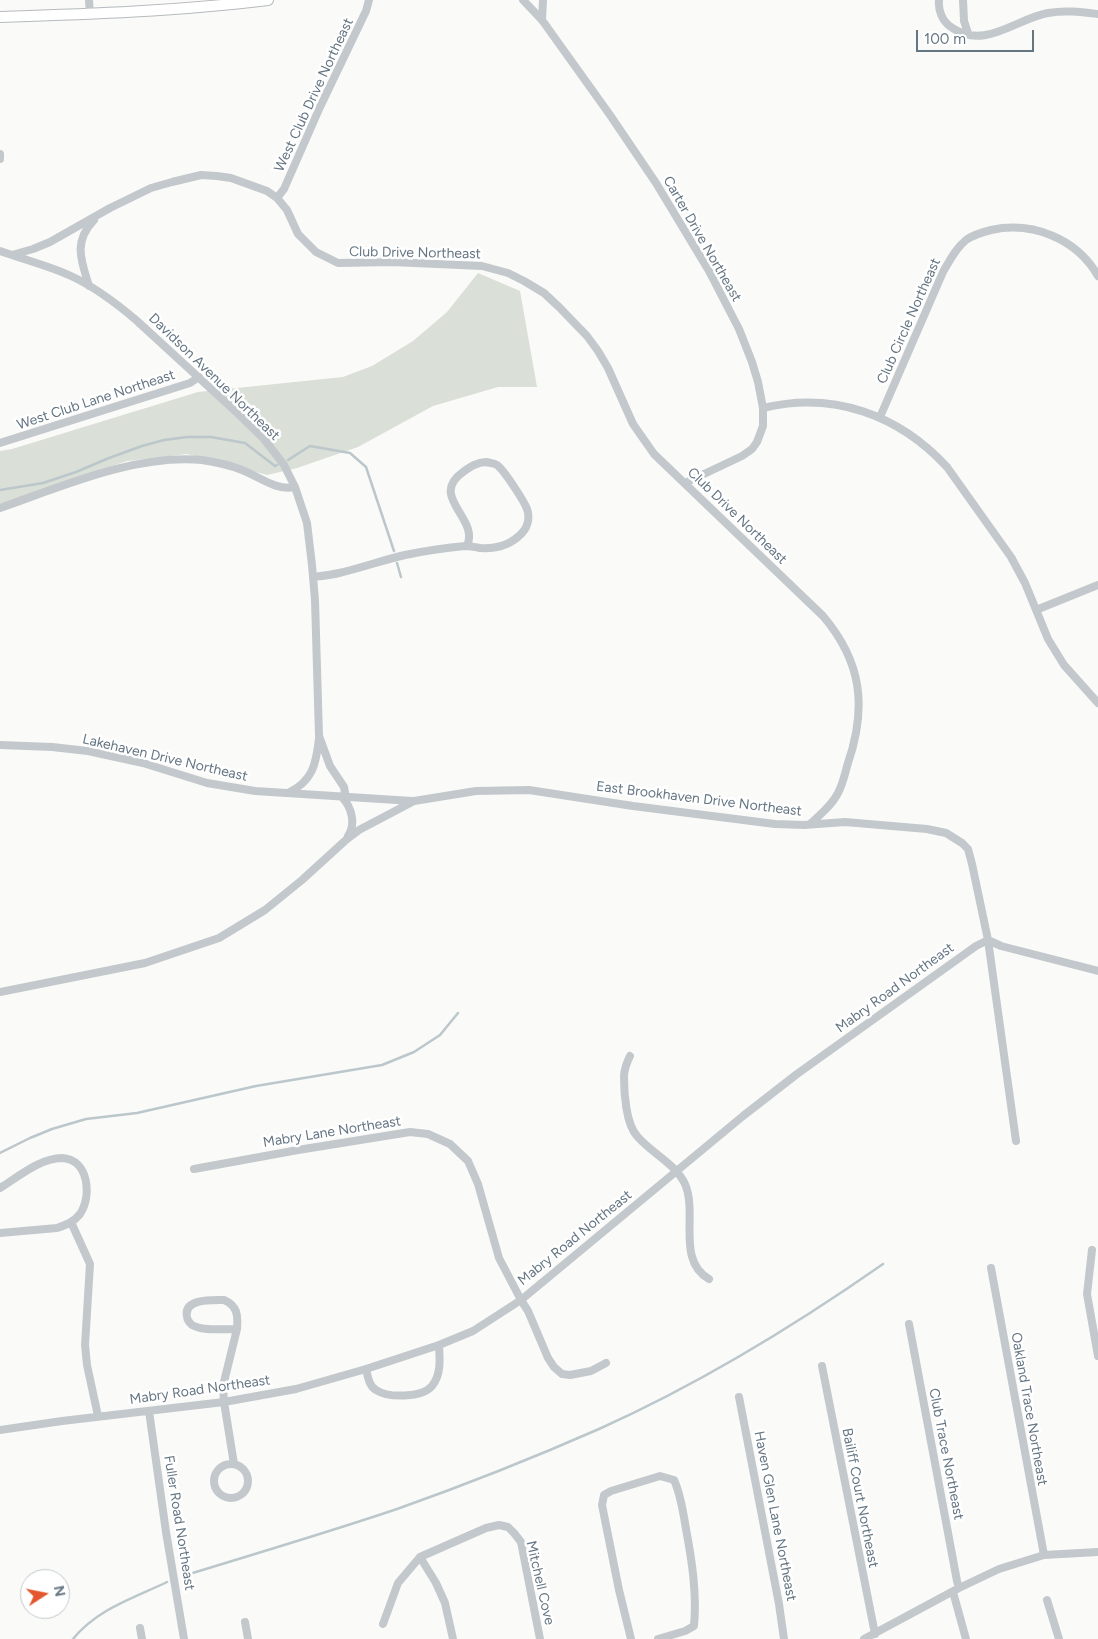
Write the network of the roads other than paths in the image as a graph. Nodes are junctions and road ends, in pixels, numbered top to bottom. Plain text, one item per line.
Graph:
1 (89, 0) edge
2 (268, 0) edge
3 (369, 0) edge
4 (523, 0) edge
5 (543, 0) edge
6 (939, 0) edge
7 (963, 0) edge
8 (90, 14) junction
9 (1098, 14) edge
10 (0, 16) edge
11 (542, 20) junction
12 (968, 33) junction
13 (0, 154) edge
14 (0, 159) edge
15 (277, 198) junction
16 (101, 214) junction
17 (0, 251) edge
18 (12, 255) junction
19 (1098, 276) edge
20 (89, 286) junction
21 (198, 377) junction
22 (763, 408) junction
23 (880, 417) junction
24 (0, 443) edge
25 (685, 483) junction
26 (295, 487) junction
27 (0, 508) edge
28 (467, 546) junction
29 (313, 576) junction
30 (1098, 585) edge
31 (1036, 610) junction
32 (1098, 703) edge
33 (319, 736) junction
34 (0, 745) edge
35 (344, 787) junction
36 (286, 794) junction
37 (342, 797) junction
38 (358, 797) junction
39 (414, 802) junction
40 (810, 824) junction
41 (347, 839) junction
42 (989, 943) junction
43 (1098, 971) edge
44 (0, 992) edge
45 (630, 1056) dead end
46 (1016, 1140) dead end
47 (194, 1170) dead end
48 (676, 1171) junction
49 (0, 1188) edge
50 (71, 1222) junction
51 (0, 1233) edge
52 (1092, 1250) dead end
53 (991, 1268) dead end
54 (708, 1280) dead end
55 (520, 1300) junction
56 (909, 1324) dead end
57 (237, 1329) junction
58 (439, 1345) junction
59 (1098, 1356) edge
60 (606, 1363) dead end
61 (822, 1366) dead end
62 (366, 1370) junction
63 (562, 1374) junction
64 (558, 1383) dead end
65 (739, 1397) dead end
66 (224, 1402) junction
67 (150, 1410) junction
68 (98, 1416) junction
69 (0, 1430) edge
70 (234, 1464) junction
71 (1098, 1552) edge
72 (1044, 1555) junction
73 (420, 1557) junction
74 (956, 1590) junction
75 (1046, 1600) dead end
76 (245, 1622) dead end
77 (383, 1624) dead end
78 (140, 1628) dead end
79 (875, 1634) junction
80 (142, 1639) edge
81 (184, 1639) edge
82 (248, 1639) edge
83 (453, 1639) edge
84 (540, 1639) edge
85 (631, 1639) edge
86 (658, 1639) edge
87 (784, 1639) edge
88 (864, 1639) edge
89 (966, 1639) edge
90 (1058, 1639) edge

1 - 8 street
2 - 8 main road
3 - 15 street, West Club Drive Northeast
4 - 11 street, Carter Drive Northeast
5 - 11 street
6 - 12 street
7 - 12 street
8 - 10 main road
9 - 12 street
11 - 22 street, Carter Drive Northeast
13 - 14 street
15 - 16 street, Club Drive Northeast
15 - 25 street, Club Drive Northeast
16 - 18 street, Club Drive Northeast
16 - 20 street
17 - 18 street
18 - 20 street, Davidson Avenue Northeast
19 - 23 street, Club Circle Northeast
20 - 21 street, Davidson Avenue Northeast
21 - 24 street, West Club Lane Northeast
21 - 26 street, Davidson Avenue Northeast
22 - 23 street
22 - 25 street, Carter Drive Northeast
23 - 31 street
25 - 40 street, Club Drive Northeast
26 - 27 street
26 - 29 street, Davidson Avenue Northeast
28 - 28 street
28 - 29 street
29 - 33 street, Davidson Avenue Northeast
30 - 31 street
31 - 32 street
33 - 35 street, Davidson Avenue Northeast
33 - 36 street, Davidson Avenue Northeast
34 - 36 street, Lakehaven Drive Northeast
35 - 37 street
35 - 38 street, Davidson Avenue Northeast
36 - 37 street, Lakehaven Drive Northeast
37 - 38 street, Lakehaven Drive Northeast
37 - 41 street
38 - 39 street, Lakehaven Drive Northeast
39 - 40 street, East Brookhaven Drive Northeast
39 - 41 street, East Brookhaven Drive Northeast
40 - 42 street, East Brookhaven Drive Northeast
41 - 44 street, East Brookhaven Drive Northeast
42 - 43 street
42 - 46 street, East Brookhaven Drive Northeast
42 - 48 street, Mabry Road Northeast
45 - 48 street
47 - 55 street, Mabry Lane Northeast
48 - 54 street
48 - 55 street, Mabry Road Northeast
49 - 50 street
50 - 51 street
50 - 68 street
52 - 59 street
53 - 72 street, Oakland Trace Northeast
55 - 58 street, Mabry Road Northeast
55 - 63 street, Mabry Lane Northeast
56 - 74 street, Club Trace Northeast
57 - 57 street
57 - 66 street
58 - 62 street, Mabry Road Northeast
58 - 62 street
60 - 63 street
61 - 79 street, Bailiff Court Northeast
62 - 66 street, Mabry Road Northeast
63 - 64 street
65 - 87 street, Haven Glen Lane Northeast
66 - 67 street, Mabry Road Northeast
66 - 70 street
67 - 68 street, Mabry Road Northeast
67 - 81 street, Fuller Road Northeast
68 - 69 street, Mabry Road Northeast
70 - 70 street
71 - 72 street
72 - 74 street
73 - 77 street, Mitchell Cove
73 - 83 street
73 - 84 street, Mitchell Cove
74 - 79 street
74 - 89 street, Club Trace Northeast
75 - 90 street
76 - 82 street
78 - 80 street
79 - 88 street
85 - 86 street

